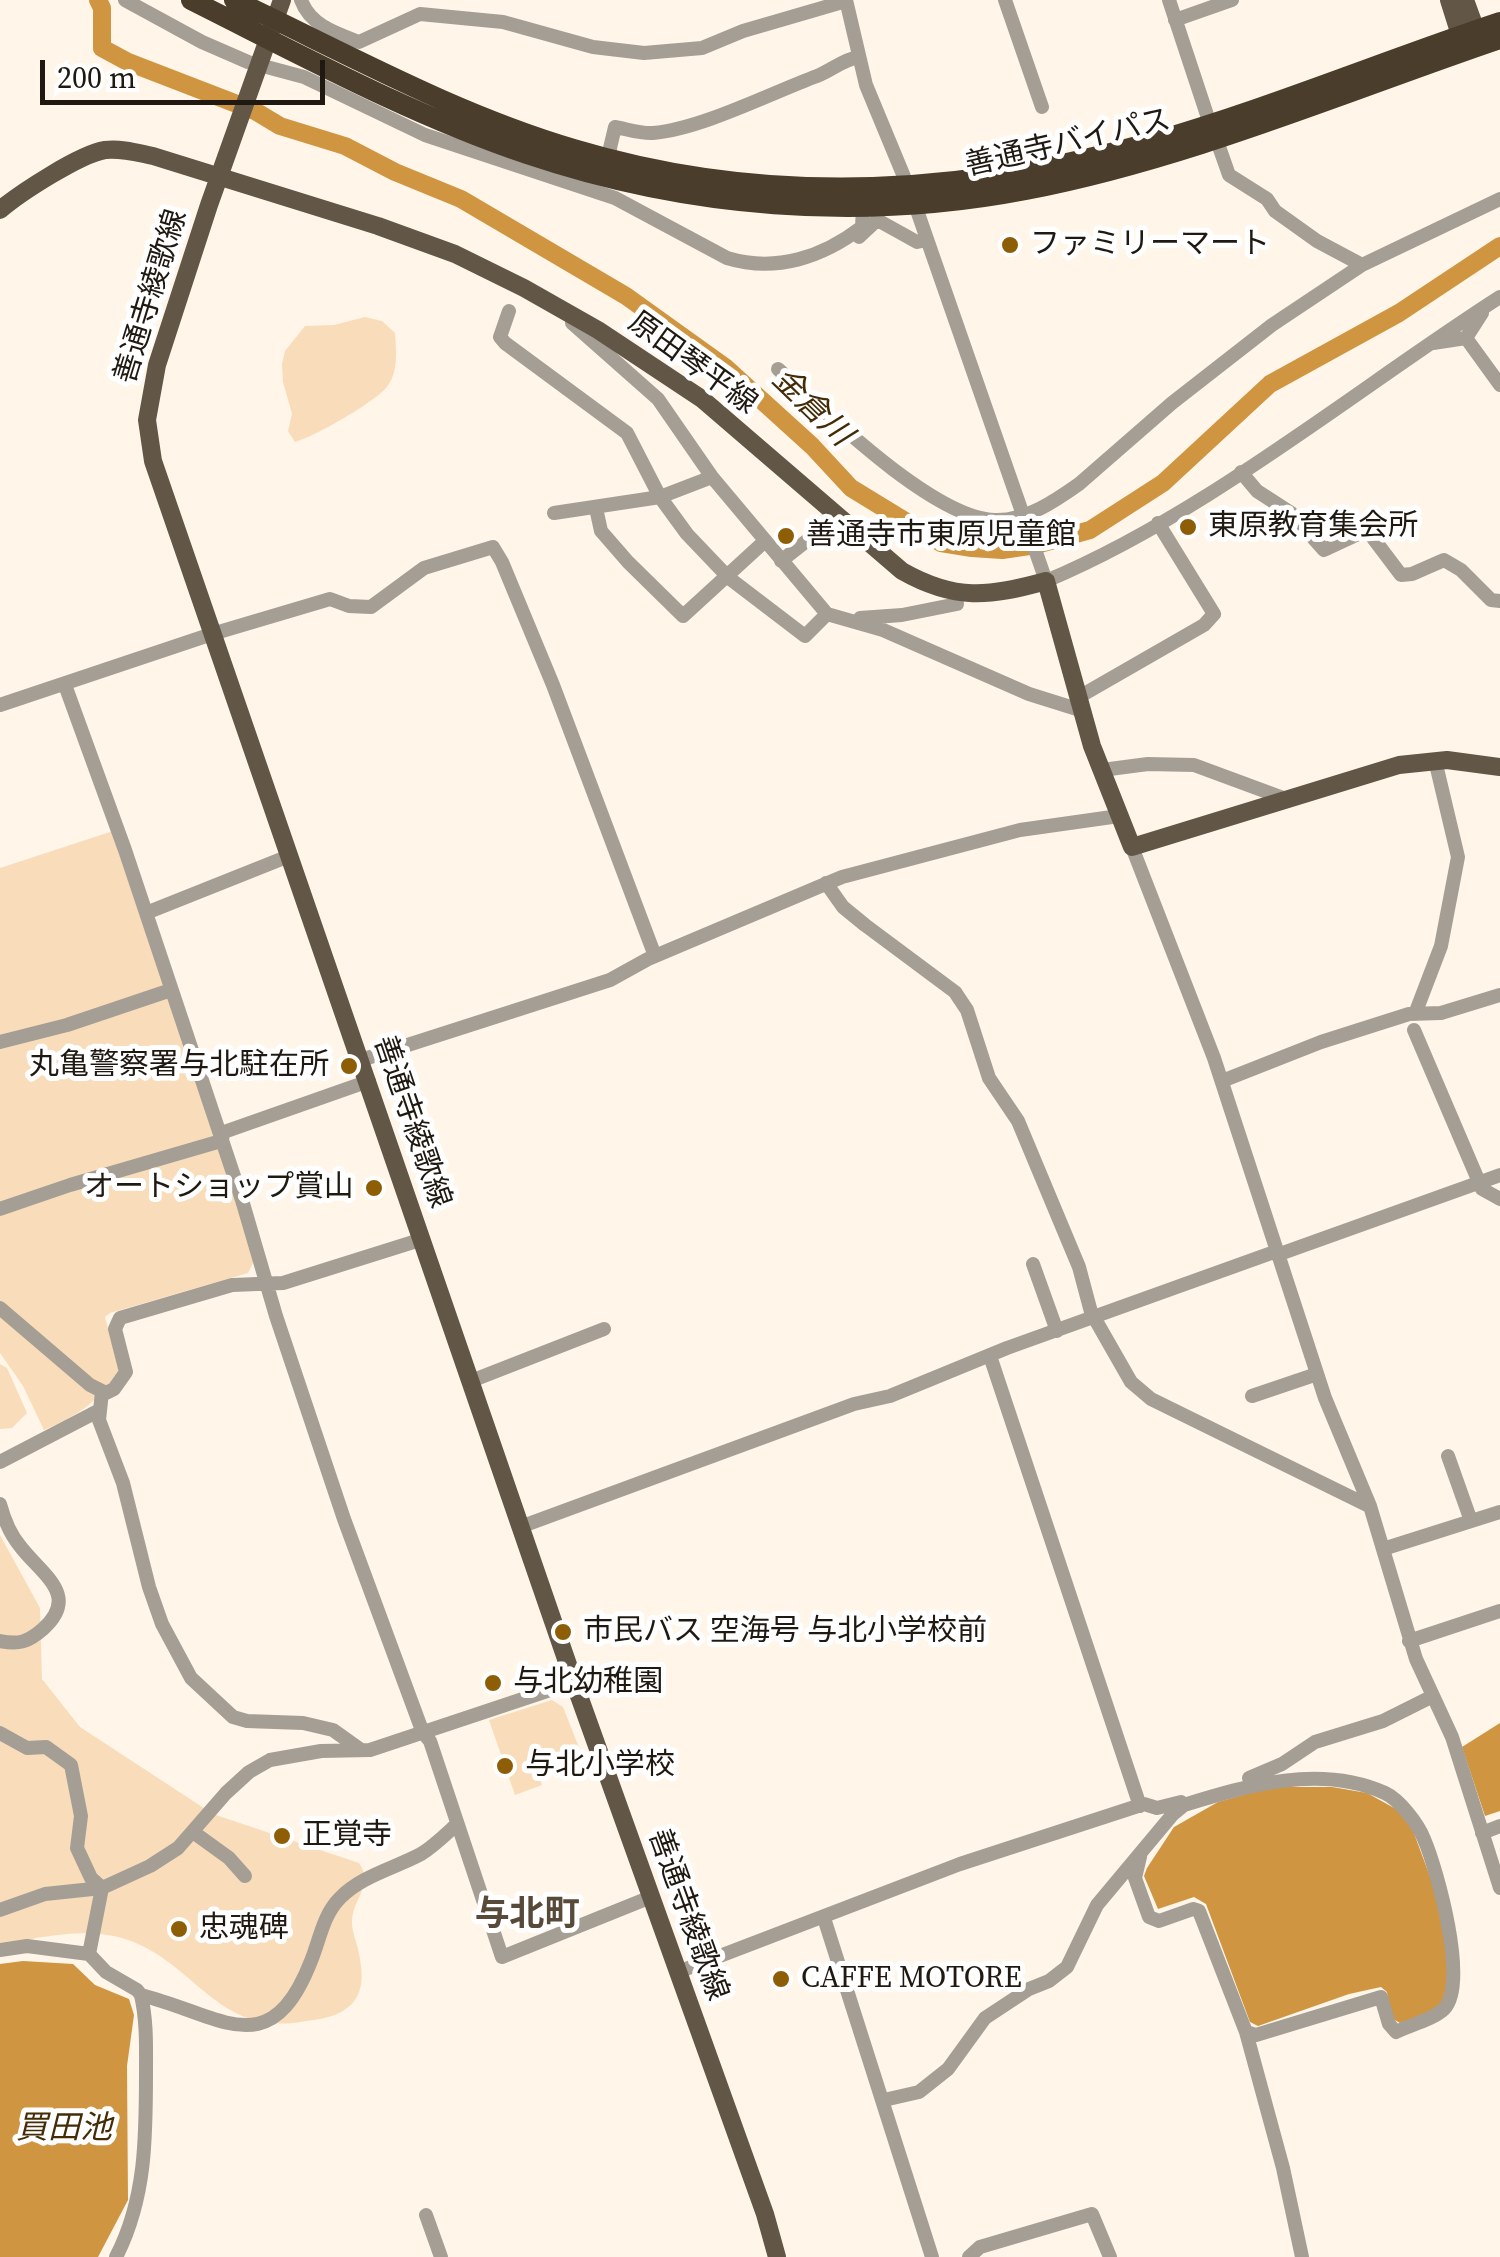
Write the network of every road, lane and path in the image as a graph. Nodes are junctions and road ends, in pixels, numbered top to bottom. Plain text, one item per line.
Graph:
1 (124, 0) edge
2 (192, 0) edge
3 (234, 0) edge
4 (301, 0) edge
5 (1004, 0) edge
6 (1170, 0) edge
7 (1232, 0) edge
8 (1449, 0) edge
9 (1465, 0) edge
10 (846, 1) edge
11 (276, 19) edge
12 (1175, 20) junction
13 (1500, 22) edge
14 (1470, 38) junction
15 (1500, 39) edge
16 (859, 57) junction
17 (256, 69) junction
18 (1042, 107) dead end
19 (1213, 131) junction
20 (219, 177) junction
21 (613, 179) junction
22 (911, 196) junction
23 (1500, 199) edge
24 (863, 207) junction
25 (0, 210) edge
26 (926, 240) junction
27 (832, 250) junction
28 (1362, 265) junction
29 (1500, 297) edge
30 (550, 303) junction
31 (1486, 306) junction
32 (509, 311) dead end
33 (1466, 338) junction
34 (1427, 344) junction
35 (778, 369) dead end
36 (1500, 385) edge
37 (1241, 472) junction
38 (712, 477) junction
39 (660, 497) junction
40 (596, 508) junction
41 (554, 512) dead end
42 (1022, 516) junction
43 (837, 517) junction
44 (1158, 522) junction
45 (765, 541) junction
46 (781, 561) junction
47 (725, 575) junction
48 (1044, 577) junction
49 (954, 593) junction
50 (1500, 601) edge
51 (827, 614) junction
52 (849, 619) junction
53 (212, 634) junction
54 (64, 685) junction
55 (1079, 704) junction
56 (0, 705) edge
57 (1435, 760) junction
58 (1500, 767) edge
59 (1102, 770) junction
60 (1286, 799) junction
61 (1119, 816) junction
62 (1132, 848) junction
63 (289, 856) junction
64 (826, 883) junction
65 (146, 914) junction
66 (654, 956) junction
67 (171, 990) junction
68 (1500, 995) edge
69 (1415, 1014) junction
70 (1414, 1030) dead end
71 (0, 1042) edge
72 (361, 1060) junction
73 (369, 1081) junction
74 (1222, 1081) junction
75 (221, 1141) junction
76 (1500, 1175) edge
77 (1479, 1182) junction
78 (1500, 1199) edge
79 (0, 1209) edge
80 (423, 1239) junction
81 (1277, 1253) junction
82 (1032, 1264) dead end
83 (268, 1286) junction
84 (0, 1308) edge
85 (1095, 1317) junction
86 (604, 1330) dead end
87 (1057, 1330) junction
88 (990, 1356) junction
89 (1317, 1374) junction
90 (471, 1381) junction
91 (101, 1392) junction
92 (1252, 1396) dead end
93 (98, 1412) junction
94 (1448, 1456) dead end
95 (0, 1462) edge
96 (0, 1504) edge
97 (1370, 1506) junction
98 (1500, 1512) edge
99 (1472, 1521) junction
100 (520, 1527) junction
101 (1383, 1548) junction
102 (1491, 1611) edge
103 (0, 1641) edge
104 (1410, 1641) junction
105 (574, 1682) junction
106 (1433, 1696) junction
107 (0, 1733) edge
108 (423, 1733) junction
109 (362, 1750) junction
110 (1140, 1806) junction
111 (457, 1824) junction
112 (1500, 1826) edge
113 (193, 1832) junction
114 (1482, 1832) junction
115 (1140, 1856) junction
116 (245, 1876) dead end
117 (102, 1888) junction
118 (1500, 1888) edge
119 (651, 1897) junction
120 (0, 1910) edge
121 (824, 1918) junction
122 (0, 1950) edge
123 (89, 1954) junction
124 (678, 1972) junction
125 (141, 1995) junction
126 (1246, 2032) junction
127 (884, 2100) junction
128 (426, 2215) dead end
129 (116, 2257) edge
130 (441, 2257) edge
131 (777, 2257) edge
132 (932, 2257) edge
133 (968, 2257) edge
134 (1110, 2257) edge
135 (1302, 2257) edge

1 - 17 street
2 - 11 highway, 善通寺バイパス
3 - 11 highway, 善通寺バイパス
4 - 10 street
5 - 18 street
6 - 12 street
7 - 12 street
8 - 14 main road
9 - 14 main road
10 - 16 street
11 - 17 main road, 善通寺綾歌線
11 - 21 highway, 善通寺バイパス
12 - 19 street
13 - 14 highway, 善通寺バイパス
14 - 15 highway, 善通寺バイパス
14 - 19 highway, 善通寺バイパス
16 - 21 street
16 - 22 street
17 - 20 main road, 善通寺綾歌線
17 - 21 street
19 - 22 highway, 善通寺バイパス
19 - 28 street
20 - 25 main road, 原田琴平線
20 - 30 main road, 原田琴平線
20 - 53 main road, 善通寺綾歌線
21 - 22 highway, 善通寺バイパス
21 - 24 highway, 善通寺バイパス
21 - 27 street
22 - 24 highway, 善通寺バイパス
22 - 26 street
23 - 28 street
24 - 27 street
26 - 27 street
26 - 42 street
28 - 42 street
29 - 31 street
30 - 38 street
30 - 43 main road, 原田琴平線
31 - 33 street
31 - 34 street
32 - 39 street
33 - 34 street
33 - 36 street
34 - 37 street
35 - 42 street
37 - 44 street
37 - 50 street
38 - 39 street
38 - 45 street
39 - 40 street
39 - 47 street
40 - 41 street
40 - 47 street
42 - 48 street
43 - 46 street
43 - 49 main road, 原田琴平線
44 - 48 street
44 - 55 street
45 - 46 street
45 - 47 street
46 - 51 street
47 - 51 street
48 - 49 main road, 原田琴平線
48 - 55 main road
49 - 52 street
51 - 52 street
52 - 55 street
53 - 54 street
53 - 63 main road, 善通寺綾歌線
53 - 66 street
54 - 56 street
54 - 65 street
55 - 59 main road
57 - 58 main road
57 - 60 main road
57 - 69 street
59 - 60 street
59 - 61 main road
60 - 62 main road
61 - 62 main road
61 - 64 street
62 - 74 street
63 - 65 street
63 - 72 main road, 善通寺綾歌線
64 - 66 street
64 - 85 street
65 - 67 street
66 - 72 street
67 - 71 street
67 - 75 street
68 - 69 street
69 - 74 street
70 - 77 street
72 - 73 main road, 善通寺綾歌線
73 - 75 street
73 - 80 main road, 善通寺綾歌線
74 - 81 street
75 - 79 street
75 - 83 street
76 - 77 street
77 - 78 street
77 - 81 street
80 - 83 street
80 - 90 main road, 善通寺綾歌線
81 - 85 street
81 - 89 street
82 - 87 street
83 - 91 street
83 - 108 street
84 - 91 street
85 - 87 street
85 - 97 street
86 - 90 street
87 - 88 street
88 - 100 street
88 - 110 street
89 - 92 street
89 - 97 street
90 - 100 main road, 善通寺綾歌線
91 - 93 street
93 - 95 street
93 - 109 street
94 - 99 street
96 - 103 street
97 - 101 street
98 - 99 street
99 - 101 street
100 - 105 main road, 善通寺綾歌線
101 - 104 street
102 - 104 street
104 - 106 street
105 - 108 street
105 - 119 main road, 善通寺綾歌線
106 - 110 street
106 - 114 street
107 - 117 street
108 - 109 street
108 - 111 street
109 - 113 street
110 - 121 street
111 - 119 street
111 - 125 street
112 - 114 street
113 - 116 street
113 - 117 street
114 - 118 street
115 - 126 street
115 - 126 street
115 - 127 street
117 - 120 street
117 - 123 street
119 - 124 main road, 善通寺綾歌線
121 - 124 street
121 - 127 street
122 - 123 street
123 - 125 street
124 - 131 main road, 善通寺綾歌線
125 - 129 street
126 - 135 street
127 - 132 street
128 - 130 street
133 - 134 street

